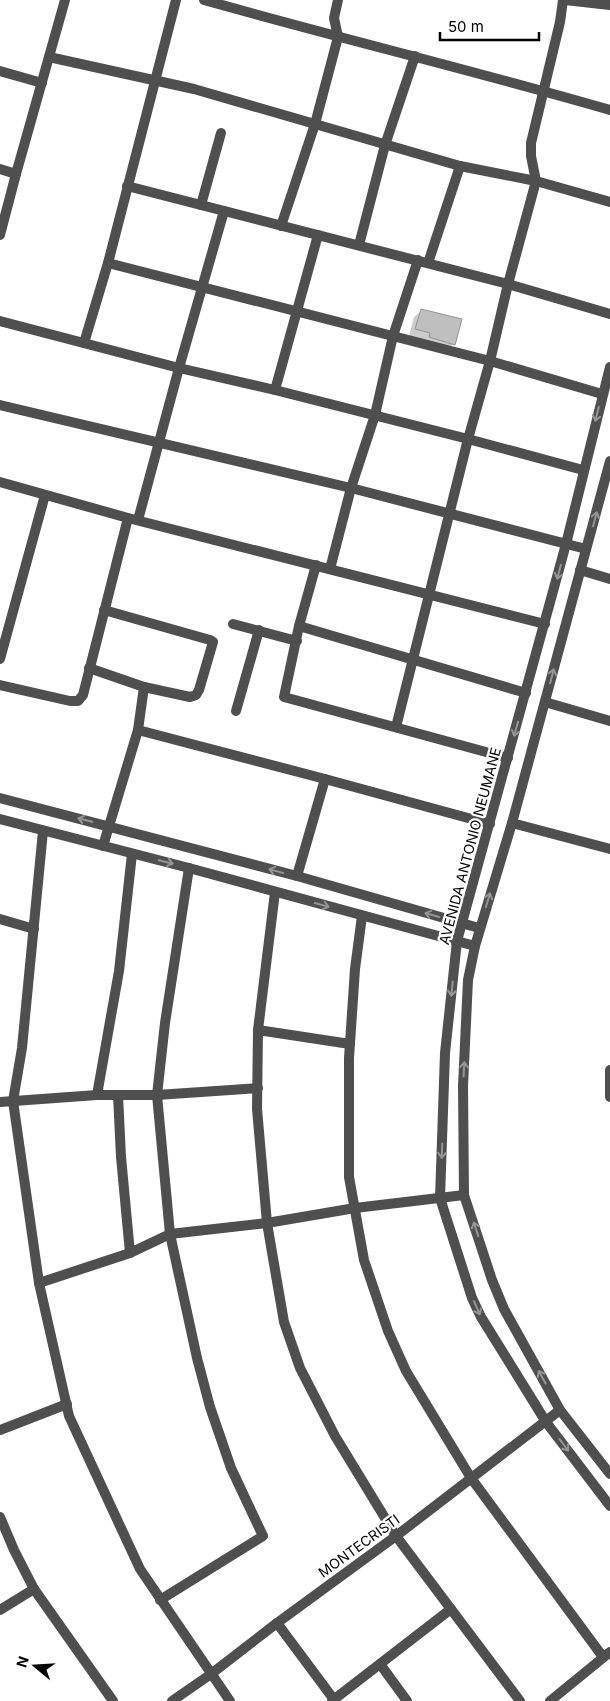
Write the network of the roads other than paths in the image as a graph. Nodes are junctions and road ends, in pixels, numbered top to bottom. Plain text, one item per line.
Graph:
1 (65, 0) edge
2 (176, 0) edge
3 (204, 0) edge
4 (338, 0) edge
5 (564, 0) edge
6 (608, 3) edge
7 (338, 37) junction
8 (415, 56) junction
9 (49, 57) junction
10 (0, 71) edge
11 (154, 80) junction
12 (42, 83) junction
13 (543, 91) junction
14 (610, 110) edge
15 (315, 124) junction
16 (221, 132) dead end
17 (385, 145) junction
18 (460, 166) junction
19 (0, 169) edge
20 (16, 174) junction
21 (536, 182) junction
22 (127, 186) junction
23 (610, 202) edge
24 (201, 205) junction
25 (224, 211) junction
26 (2, 220) edge
27 (281, 226) junction
28 (0, 235) edge
29 (318, 235) junction
30 (359, 245) junction
31 (423, 262) junction
32 (108, 263) junction
33 (508, 284) junction
34 (203, 288) junction
35 (296, 311) junction
36 (610, 314) edge
37 (0, 321) edge
38 (393, 336) junction
39 (84, 343) junction
40 (490, 361) junction
41 (610, 367) edge
42 (179, 368) junction
43 (276, 390) junction
44 (602, 394) junction
45 (0, 405) edge
46 (375, 415) junction
47 (468, 439) junction
48 (158, 443) junction
49 (610, 462) edge
50 (584, 470) junction
51 (0, 482) edge
52 (607, 484) edge
53 (351, 488) junction
54 (45, 495) junction
55 (450, 513) junction
56 (133, 519) junction
57 (566, 544) junction
58 (586, 549) junction
59 (316, 565) junction
60 (330, 569) junction
61 (580, 570) junction
62 (610, 578) edge
63 (429, 595) junction
64 (104, 610) junction
65 (233, 624) dead end
66 (545, 624) junction
67 (299, 626) junction
68 (259, 630) junction
69 (296, 641) junction
70 (0, 659) edge
71 (413, 659) junction
72 (89, 668) junction
73 (0, 685) edge
74 (144, 687) junction
75 (526, 693) junction
76 (545, 702) junction
77 (236, 711) dead end
78 (610, 721) edge
79 (396, 727) junction
80 (138, 730) junction
81 (508, 758) junction
82 (325, 779) junction
83 (0, 798) edge
84 (0, 819) edge
85 (512, 822) junction
86 (490, 824) junction
87 (109, 826) junction
88 (43, 831) junction
89 (103, 846) junction
90 (610, 849) edge
91 (132, 854) junction
92 (189, 868) junction
93 (297, 876) junction
94 (275, 892) junction
95 (362, 916) junction
96 (0, 919) edge
97 (462, 924) junction
98 (479, 928) junction
99 (34, 929) junction
100 (457, 941) junction
101 (475, 946) junction
102 (258, 1030) junction
103 (350, 1044) junction
104 (610, 1070) edge
105 (258, 1088) junction
106 (96, 1095) junction
107 (118, 1095) junction
108 (156, 1095) junction
109 (610, 1097) edge
110 (13, 1101) junction
111 (0, 1102) edge
112 (464, 1195) junction
113 (440, 1198) junction
114 (355, 1208) junction
115 (267, 1223) junction
116 (170, 1234) junction
117 (130, 1253) junction
118 (39, 1282) junction
119 (67, 1404) junction
120 (560, 1410) junction
121 (546, 1422) junction
122 (0, 1430) edge
123 (610, 1474) edge
124 (471, 1478) junction
125 (610, 1506) edge
126 (0, 1518) edge
127 (396, 1536) junction
128 (34, 1590) junction
129 (160, 1600) junction
130 (451, 1609) junction
131 (0, 1610) edge
132 (277, 1623) junction
133 (606, 1655) edge
134 (380, 1664) junction
135 (211, 1674) junction
136 (333, 1700) edge
137 (114, 1701) edge
138 (172, 1701) edge
139 (230, 1701) edge
140 (407, 1701) edge
141 (520, 1701) edge
142 (550, 1701) edge

1 - 9 street
2 - 11 street
3 - 7 street
4 - 7 street
5 - 6 street
5 - 13 street
7 - 8 street
7 - 15 street
8 - 13 street
8 - 17 street
9 - 11 street
9 - 12 street
10 - 12 street
11 - 15 street
11 - 22 street
12 - 20 street
13 - 14 street
13 - 21 street
15 - 17 street
15 - 27 street
16 - 24 street
17 - 18 street
17 - 30 street
18 - 21 street
18 - 31 street
19 - 20 street
20 - 26 street
21 - 23 street
21 - 33 street
22 - 24 street
22 - 32 street
24 - 25 street
25 - 27 street
25 - 34 street
26 - 28 street
27 - 29 street
29 - 30 street
29 - 35 street
30 - 31 street
31 - 33 street
31 - 38 street
32 - 34 street
32 - 39 street
33 - 36 street
33 - 40 street
34 - 35 street
34 - 42 street
35 - 38 street
35 - 43 street
37 - 39 street
38 - 40 street
38 - 46 street
39 - 42 street
40 - 44 street
40 - 47 street
41 - 44 street, AVENIDA ANTONIO NEUMANE
42 - 43 street
42 - 48 street
43 - 46 street
44 -> 50 street, AVENIDA ANTONIO NEUMANE
45 - 48 street
46 - 47 street
46 - 53 street
47 - 50 street
47 - 55 street
48 - 53 street
48 - 56 street
49 - 52 street
50 - 57 street, AVENIDA ANTONIO NEUMANE
51 - 54 street
58 -> 52 street
53 - 55 street
53 - 60 street
54 - 56 street
54 - 70 street
55 - 57 street
55 - 63 street
56 - 59 street
56 - 64 street
57 - 58 street
57 -> 66 street, AVENIDA ANTONIO NEUMANE
58 - 61 street
59 - 60 street
59 - 67 street
60 - 63 street
61 - 62 street
76 -> 61 street
63 - 66 street
63 - 71 street
64 - 72 street
64 - 74 street
65 - 68 street
66 - 75 street, AVENIDA ANTONIO NEUMANE
67 - 69 street
67 - 71 street
68 - 69 street
68 - 77 street
69 - 79 street
71 - 75 street
71 - 79 street
72 - 73 street
72 - 74 street
74 - 80 street
75 -> 81 street, AVENIDA ANTONIO NEUMANE
76 - 78 street
76 - 85 street
79 - 81 street
80 - 82 street
80 - 87 street
81 - 86 street, AVENIDA ANTONIO NEUMANE
82 - 86 street
82 - 93 street
87 -> 83 street
84 - 88 street
85 - 90 street
98 -> 85 street
86 - 97 street, AVENIDA ANTONIO NEUMANE
87 - 89 street
93 -> 87 street
88 - 89 street
88 - 99 street
89 - 91 street
91 -> 92 street
91 - 106 street
92 - 94 street
92 - 108 street
97 -> 93 street
94 -> 95 street
94 - 102 street
95 - 100 street
95 - 103 street
96 - 99 street
97 - 98 street
97 - 100 street, AVENIDA ANTONIO NEUMANE
98 - 101 street
99 - 110 street
100 - 101 street
100 -> 113 street, AVENIDA ANTONIO NEUMANE
112 -> 101 street
102 - 103 street
102 - 105 street
103 - 114 street
104 - 109 street
105 - 108 street
105 - 115 street
106 - 107 street
106 - 110 street
107 - 108 street
107 - 117 street
108 - 116 street
110 - 111 street
110 - 118 street
112 - 113 street
120 -> 112 street
113 - 114 street
113 -> 121 street, AVENIDA ANTONIO NEUMANE
114 - 115 street
114 - 124 street
115 - 116 street
115 - 127 street
116 - 117 street
116 - 129 street
117 - 118 street
118 - 119 street
119 - 122 street
119 - 129 street
120 - 121 street, MONTECRISTI
120 - 123 street
121 - 124 street, MONTECRISTI
121 -> 125 street, AVENIDA ANTONIO NEUMANE
124 - 127 street, MONTECRISTI
124 - 133 street
126 - 128 street
127 - 130 street
127 - 132 street, MONTECRISTI
128 - 131 street
128 - 137 street
129 - 135 street
130 - 134 street
130 - 141 street
132 - 135 street, MONTECRISTI
132 - 136 street
133 - 142 street
134 - 136 street
134 - 140 street
135 - 138 street, MONTECRISTI
135 - 139 street

